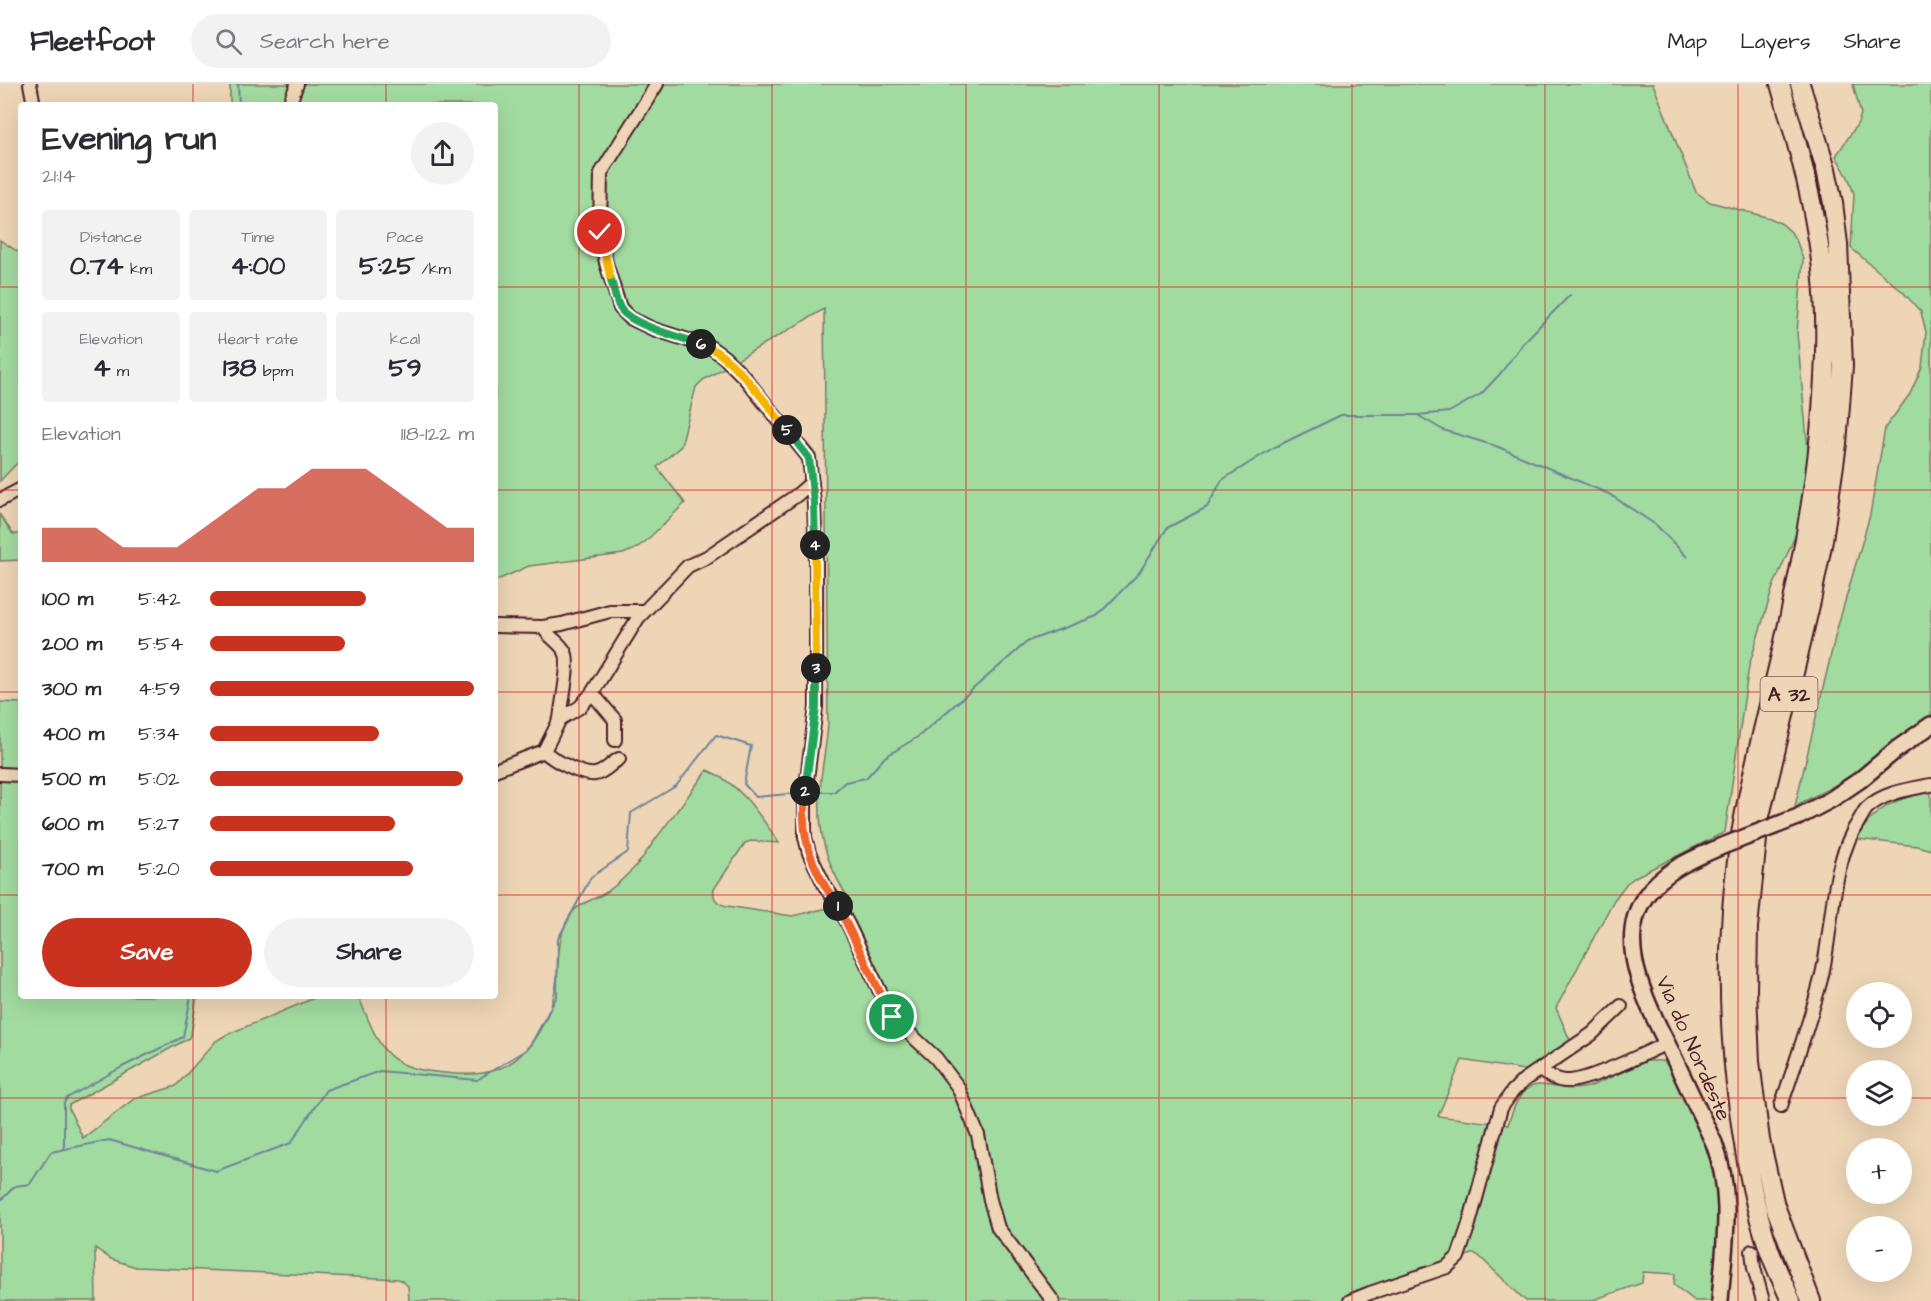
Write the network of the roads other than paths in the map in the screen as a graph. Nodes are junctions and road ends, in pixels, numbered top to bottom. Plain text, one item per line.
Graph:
1 (30, 84) edge
2 (297, 84) edge
3 (657, 84) edge
4 (1780, 84) edge
5 (1800, 84) edge
6 (33, 102) edge
7 (290, 102) edge
8 (812, 482) junction
9 (18, 491) edge
10 (0, 500) edge
11 (644, 611) junction
12 (498, 626) edge
13 (543, 627) junction
14 (592, 693) junction
15 (560, 719) junction
16 (1931, 725) edge
17 (615, 740) dead end
18 (544, 751) junction
19 (619, 759) dead end
20 (498, 769) edge
21 (0, 774) edge
22 (18, 775) edge
23 (1931, 784) edge
24 (1621, 1006) dead end
25 (1667, 1044) junction
26 (1539, 1070) junction
27 (1782, 1106) dead end
28 (1752, 1251) dead end
29 (1053, 1301) edge
30 (1350, 1301) edge
31 (1720, 1301) edge
32 (1763, 1301) edge
33 (1791, 1301) edge
34 (1811, 1301) edge

1 - 6 street
2 - 7 street
3 - 8 street
4 - 33 highway, A 32
5 - 34 highway, A 32
8 - 11 street
8 - 29 street
9 - 10 street
11 - 13 street
11 - 14 street
12 - 13 street
13 - 15 street
14 - 15 street
14 - 17 street
15 - 18 street
16 - 25 main road, Via do Nordeste, bridge
18 - 19 street
18 - 20 street
21 - 22 street
23 - 27 street
24 - 26 street
25 - 26 street
25 - 31 main road, Via do Nordeste
26 - 30 street
28 - 32 street

